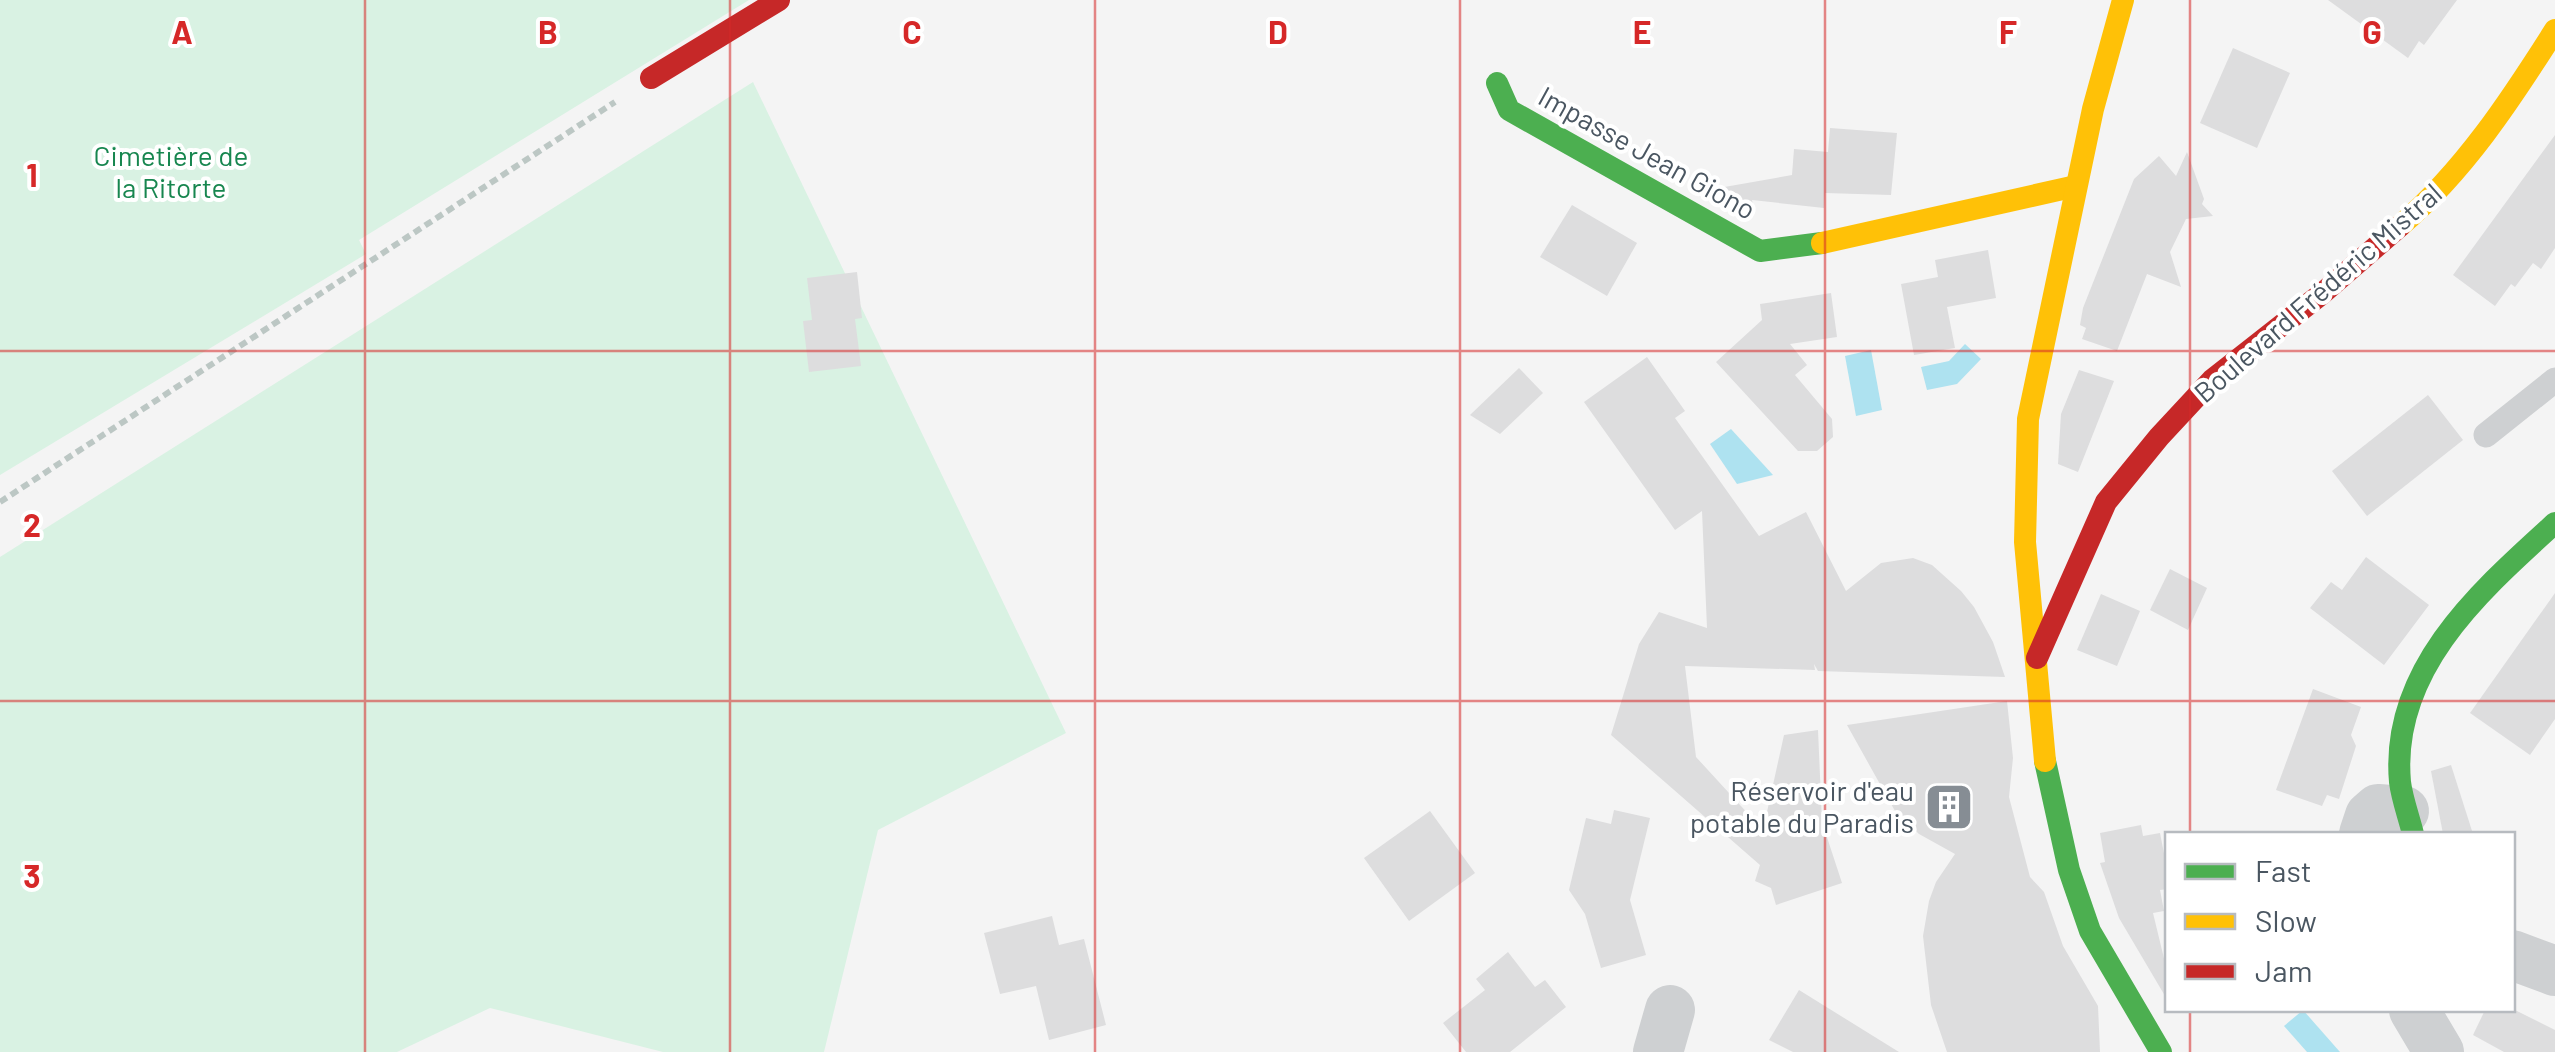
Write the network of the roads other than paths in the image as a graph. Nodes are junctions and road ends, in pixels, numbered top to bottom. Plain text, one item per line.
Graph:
1 (779, 0) edge
2 (2124, 0) edge
3 (2555, 30) edge
4 (651, 78) road end
5 (1497, 84) dead end
6 (2076, 186) junction
7 (2555, 380) edge
8 (2486, 435) dead end
9 (2555, 523) edge
10 (2034, 666) junction
11 (2394, 827) edge
12 (2515, 956) edge
13 (2555, 971) edge
14 (2415, 1012) edge
15 (2160, 1052) edge
16 (2439, 1052) edge

1 - 4 street
2 - 6 street
3 - 10 street, Boulevard Frédéric Mistral
5 - 6 street, Impasse Jean Giono
6 - 10 street
7 - 8 lane
9 - 11 street
10 - 15 street
12 - 13 street
14 - 16 street

